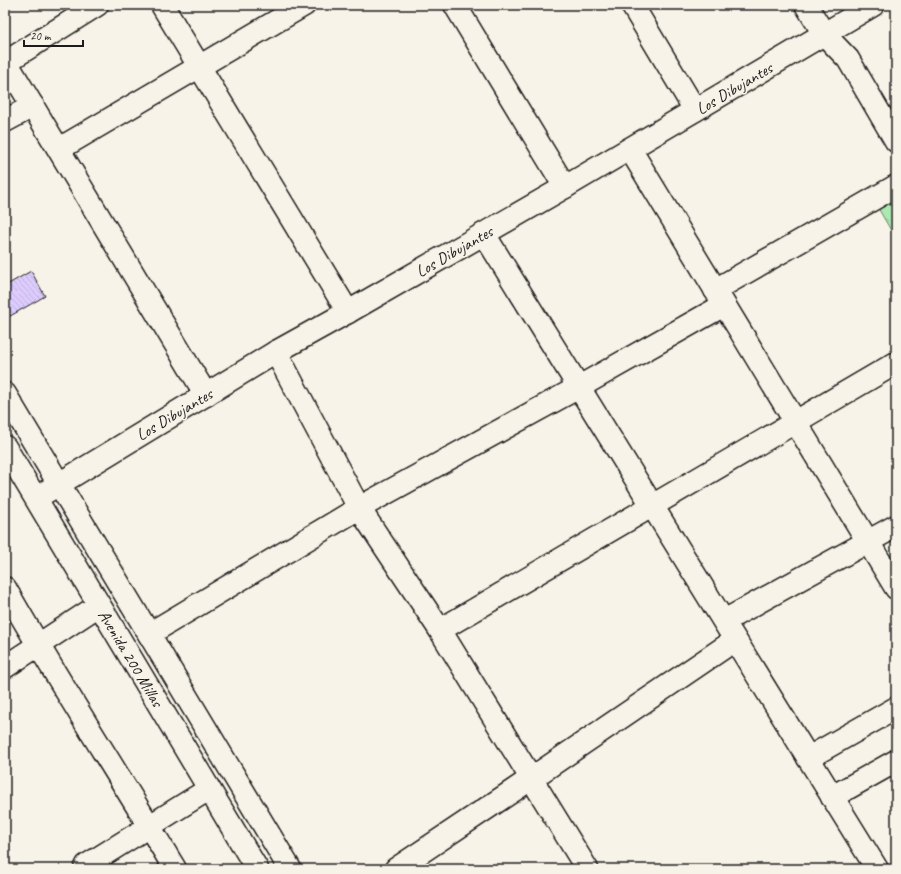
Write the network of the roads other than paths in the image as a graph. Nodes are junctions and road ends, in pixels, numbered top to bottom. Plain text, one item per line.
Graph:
1 (97, 5) edge
2 (162, 5) edge
3 (304, 5) edge
4 (455, 5) edge
5 (632, 5) edge
6 (806, 5) edge
7 (873, 5) edge
8 (824, 34) junction
9 (6, 61) edge
10 (200, 67) junction
11 (33, 106) junction
12 (695, 110) junction
13 (5, 122) edge
14 (896, 141) edge
15 (59, 149) junction
16 (630, 149) junction
17 (896, 186) edge
18 (564, 188) junction
19 (484, 234) junction
20 (720, 298) junction
21 (348, 312) junction
22 (276, 352) junction
23 (896, 363) edge
24 (579, 387) junction
25 (5, 394) edge
26 (206, 395) junction
27 (796, 422) junction
28 (5, 446) edge
29 (58, 484) junction
30 (36, 498) junction
31 (652, 506) junction
32 (359, 508) junction
33 (896, 526) edge
34 (868, 542) junction
35 (5, 588) edge
36 (896, 588) edge
37 (99, 605) junction
38 (724, 621) junction
39 (440, 630) junction
40 (149, 634) junction
41 (735, 640) junction
42 (38, 646) junction
43 (5, 666) edge
44 (896, 708) edge
45 (808, 758) junction
46 (896, 761) edge
47 (532, 778) junction
48 (209, 789) junction
49 (832, 797) junction
50 (149, 825) junction
51 (84, 869) edge
52 (175, 869) edge
53 (257, 869) edge
54 (290, 869) edge
55 (396, 869) edge
56 (587, 869) edge
57 (877, 869) edge

1 - 9 street
2 - 10 street
3 - 10 street
4 - 18 street
5 - 12 street
6 - 8 street
7 - 8 street, Los Dibujantes
8 - 12 street, Los Dibujantes
8 - 14 street
9 - 11 street
10 - 15 street
10 - 21 street
11 - 13 street
11 - 15 street
12 - 16 street, Los Dibujantes
15 - 26 street
16 - 18 street, Los Dibujantes
16 - 20 street
17 - 20 street
18 - 19 street, Los Dibujantes
19 - 21 street, Los Dibujantes
19 - 24 street
20 - 24 street
20 - 27 street
21 - 22 street, Los Dibujantes
22 - 26 street, Los Dibujantes
22 - 32 street
23 - 27 street
24 - 31 street
24 - 32 street
25 - 29 street
26 - 29 street, Los Dibujantes
27 - 31 street
27 - 34 street
28 - 30 street, Avenida 200 Millas
29 - 30 street, Los Dibujantes
29 - 40 street
30 - 37 street, Avenida 200 Millas
31 - 38 street
31 - 39 street
32 - 39 street
32 - 40 street
33 - 34 street
34 - 36 street
34 - 38 street
35 - 42 street
37 - 42 street
37 - 48 street, Avenida 200 Millas
38 - 41 street
39 - 47 street
40 - 54 street
41 - 45 street
41 - 47 street
42 - 43 street
42 - 50 street
44 - 45 street
45 - 49 street
46 - 49 street
47 - 55 street
47 - 56 street
48 - 50 street
48 - 53 street, Avenida 200 Millas
49 - 57 street
50 - 51 street
50 - 52 street

